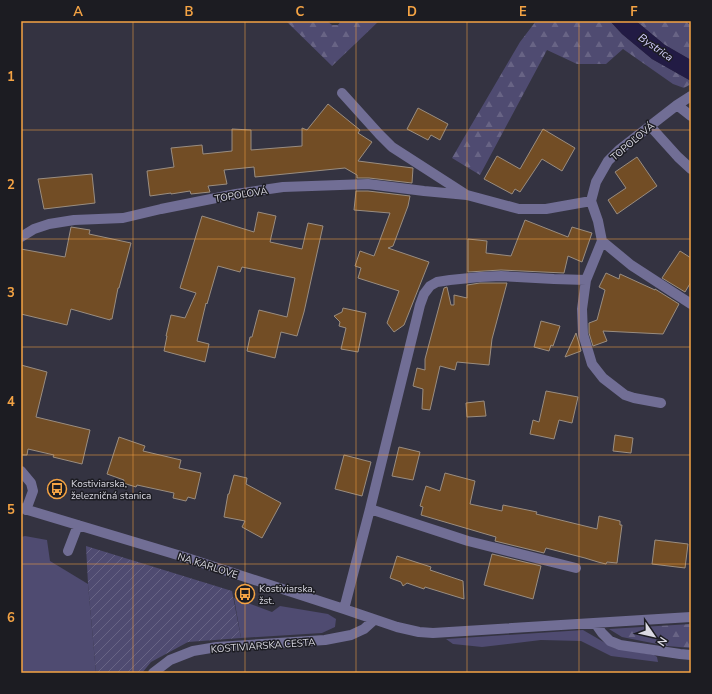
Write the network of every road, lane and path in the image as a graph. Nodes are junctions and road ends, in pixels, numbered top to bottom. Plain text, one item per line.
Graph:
1 (342, 93) dead end
2 (691, 96) edge
3 (677, 105) junction
4 (691, 116) edge
5 (650, 126) junction
6 (691, 169) edge
7 (467, 195) junction
8 (591, 201) junction
9 (21, 237) edge
10 (602, 241) junction
11 (586, 280) junction
12 (691, 304) edge
13 (661, 403) dead end
14 (21, 471) edge
15 (24, 509) edge
16 (370, 509) junction
17 (78, 525) junction
18 (68, 551) dead end
19 (576, 568) dead end
20 (344, 609) junction
21 (691, 617) edge
22 (374, 620) junction
23 (595, 623) junction
24 (691, 655) edge
25 (153, 673) edge

1 - 7 street, TOPOĽOVÁ
2 - 3 street, TOPOĽOVÁ
3 - 4 street
3 - 5 street, TOPOĽOVÁ
5 - 6 street
5 - 8 street, TOPOĽOVÁ
7 - 8 street, TOPOĽOVÁ
7 - 9 street, TOPOĽOVÁ
8 - 10 street
10 - 11 street
10 - 12 street
11 - 13 street
11 - 16 street
14 - 15 street, NA KARLOVE
15 - 17 street, NA KARLOVE
16 - 19 street
16 - 20 street
17 - 18 street
17 - 20 street, NA KARLOVE
20 - 22 street
21 - 23 street
22 - 23 street
22 - 25 street, KOSTIVIARSKA CESTA
23 - 24 street

